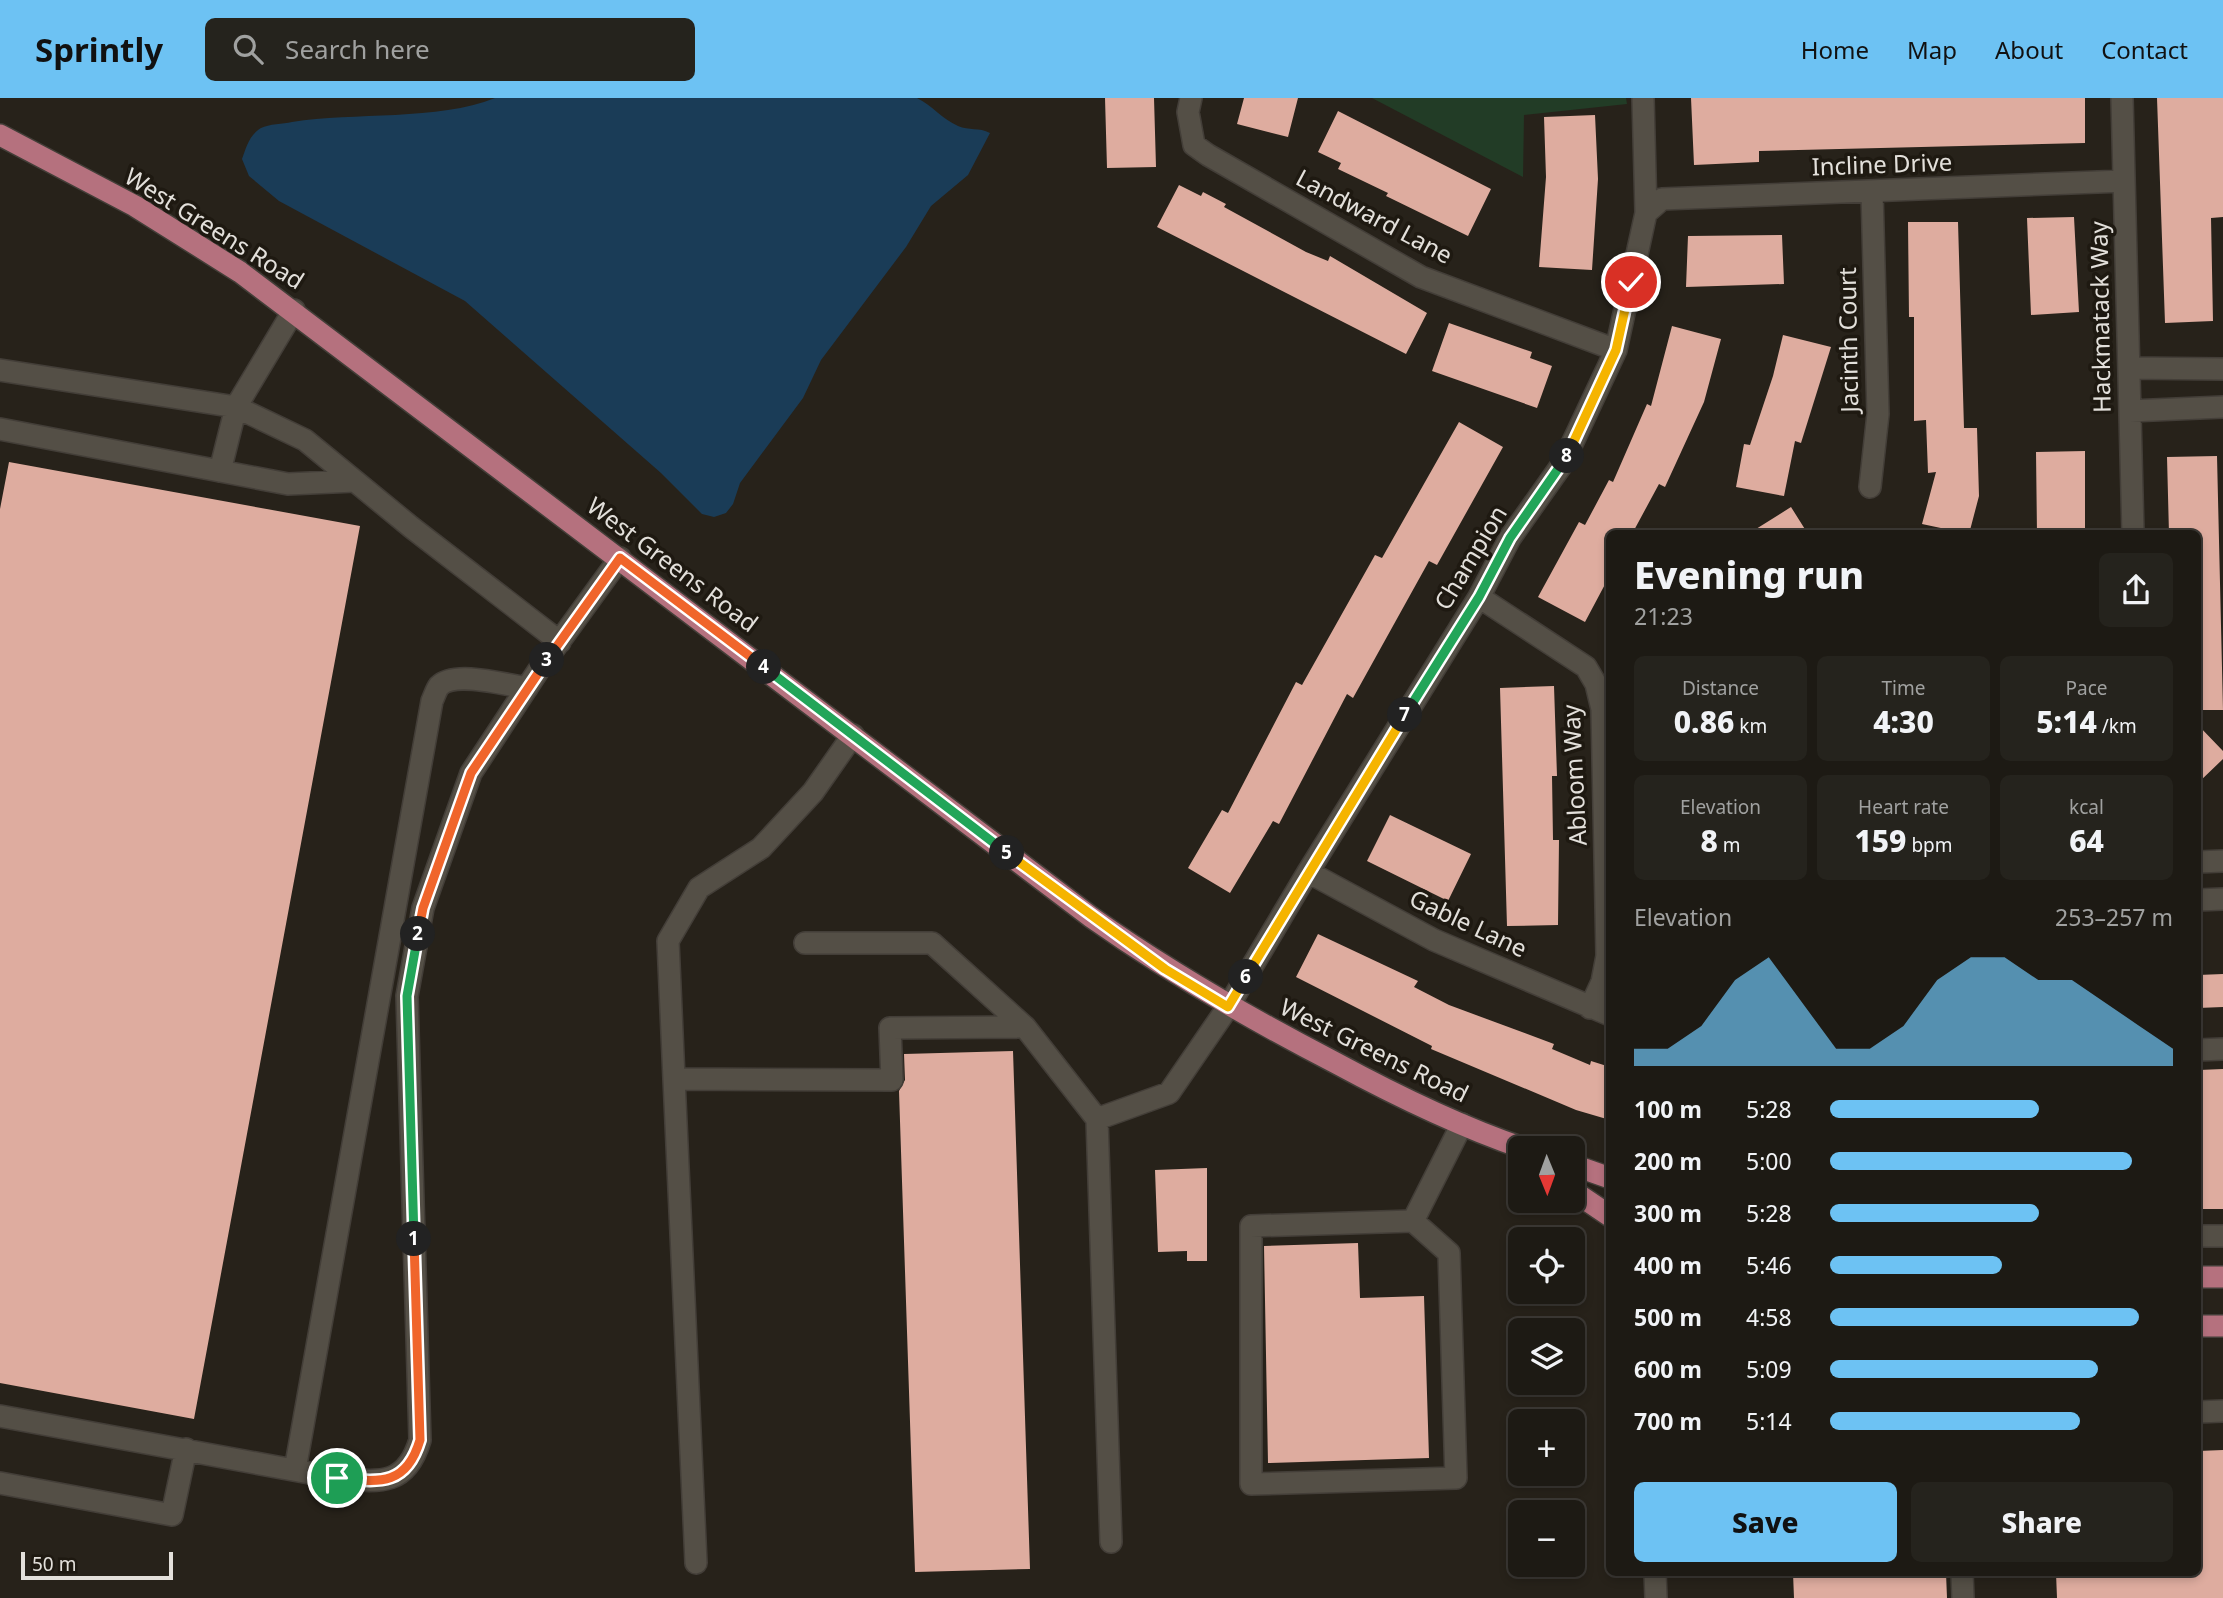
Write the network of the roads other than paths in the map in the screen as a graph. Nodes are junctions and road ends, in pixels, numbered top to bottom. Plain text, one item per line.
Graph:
1 (1192, 98) edge
2 (1643, 98) edge
3 (2122, 98) edge
4 (0, 136) edge
5 (2124, 181) junction
6 (1872, 192) junction
7 (1646, 213) junction
8 (293, 310) junction
9 (1616, 350) junction
10 (2129, 368) junction
11 (2223, 369) edge
12 (0, 370) edge
13 (236, 407) junction
14 (2223, 407) edge
15 (2130, 411) junction
16 (0, 429) edge
17 (220, 471) junction
18 (355, 481) junction
19 (1870, 487) dead end
20 (2133, 530) edge
21 (620, 558) junction
22 (1479, 597) junction
23 (560, 642) junction
24 (527, 688) junction
25 (853, 735) junction
26 (2223, 861) edge
27 (2201, 862) edge
28 (1308, 872) junction
29 (2223, 899) edge
30 (2201, 900) edge
31 (1606, 907) edge
32 (805, 943) dead end
33 (1606, 961) edge
34 (380, 992) junction
35 (407, 996) junction
36 (1228, 1007) junction
37 (1600, 1011) edge
38 (1025, 1027) junction
39 (674, 1079) junction
40 (1097, 1119) junction
41 (1462, 1124) junction
42 (1495, 1138) junction
43 (1508, 1142) edge
44 (1508, 1147) edge
45 (1586, 1170) edge
46 (1606, 1177) edge
47 (1586, 1200) edge
48 (1606, 1213) edge
49 (1413, 1221) junction
50 (2201, 1236) edge
51 (2223, 1236) edge
52 (2201, 1277) edge
53 (2223, 1278) edge
54 (2201, 1326) edge
55 (2223, 1326) edge
56 (2223, 1411) edge
57 (2201, 1412) edge
58 (0, 1416) edge
59 (186, 1449) junction
60 (295, 1469) junction
61 (0, 1483) edge
62 (1111, 1542) dead end
63 (696, 1563) dead end
64 (1655, 1576) edge
65 (1962, 1576) edge
66 (1656, 1598) edge
67 (1963, 1598) edge

1 - 9 street, Landward Lane
2 - 7 street, Champion
3 - 5 street, Hackmatack Way
4 - 8 main road, West Greens Road
5 - 6 street, Incline Drive
5 - 10 street, Hackmatack Way
6 - 7 street, Incline Drive
6 - 19 street, Jacinth Court
7 - 9 street, Champion
8 - 13 street
8 - 21 main road, West Greens Road
9 - 22 street, Champion
10 - 11 street
10 - 15 street, Hackmatack Way
12 - 13 street
13 - 17 street
13 - 18 street
14 - 15 street
15 - 20 street, Hackmatack Way
16 - 17 street
17 - 18 street
18 - 23 street
21 - 23 street
21 - 25 main road, West Greens Road
22 - 28 street, Champion
22 - 31 street, Abloom Way
23 - 24 street
24 - 34 street
24 - 35 street
25 - 36 main road, West Greens Road
25 - 39 street
26 - 27 street
28 - 36 street, Champion
28 - 37 street, Gable Lane
29 - 30 street
32 - 38 street
33 - 37 street, Abloom Way
34 - 35 street
34 - 60 street
35 - 60 street
36 - 40 street, Champion
36 - 41 main road, West Greens Road
38 - 39 street
38 - 40 street
39 - 63 street
40 - 62 street
41 - 42 main road, West Greens Road
41 - 49 street
42 - 43 main road, West Greens Road
42 - 44 main road, West Greens Road
45 - 46 main road
47 - 48 main road
49 - 49 street
50 - 51 street
52 - 53 main road
54 - 55 main road
56 - 57 street
58 - 59 street
59 - 60 street
59 - 61 street
64 - 66 street
65 - 67 street

